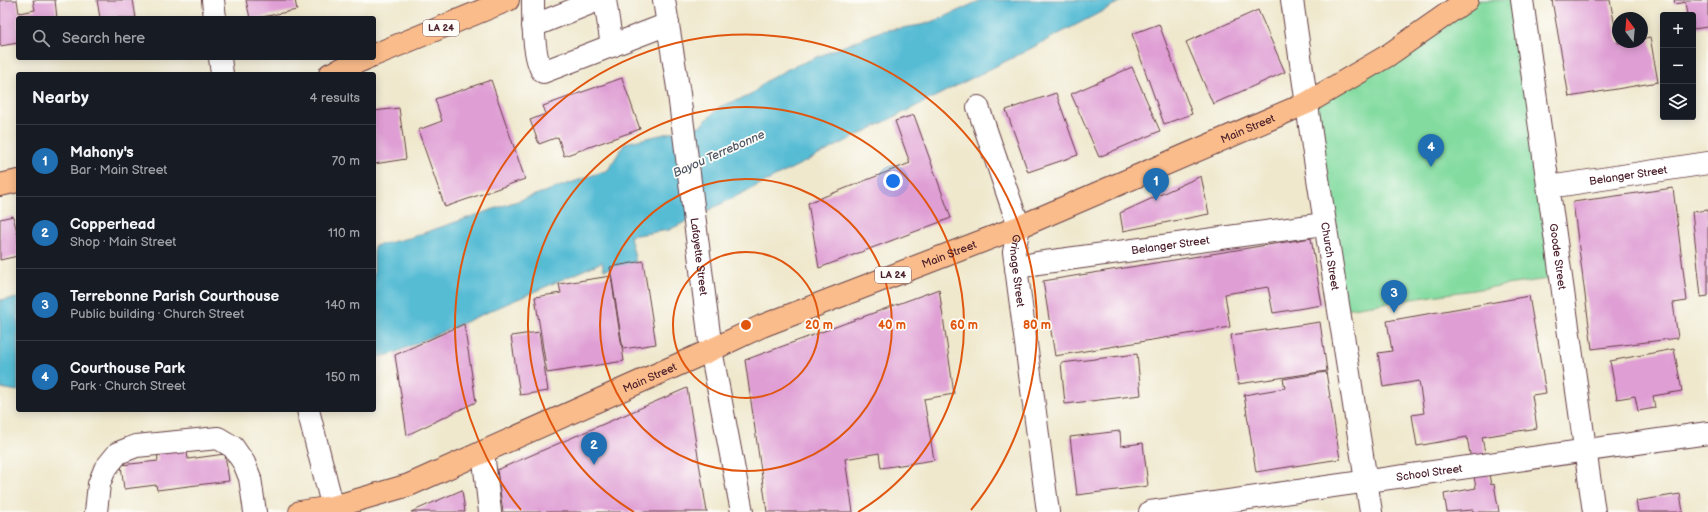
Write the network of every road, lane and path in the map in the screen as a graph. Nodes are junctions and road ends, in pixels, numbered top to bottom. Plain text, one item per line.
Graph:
1 (213, 0) edge
2 (508, 0) edge
3 (533, 0) edge
4 (598, 0) edge
5 (605, 0) edge
6 (664, 0) edge
7 (1292, 0) edge
8 (1467, 0) edge
9 (1522, 0) edge
10 (215, 16) edge
11 (668, 24) junction
12 (533, 26) junction
13 (612, 46) junction
14 (376, 54) edge
15 (220, 60) edge
16 (363, 60) edge
17 (222, 72) edge
18 (341, 72) edge
19 (1307, 103) junction
20 (978, 107) dead end
21 (1708, 162) edge
22 (16, 181) edge
23 (0, 185) edge
24 (1548, 187) junction
25 (1324, 224) junction
26 (1019, 226) junction
27 (1016, 268) junction
28 (711, 350) junction
29 (309, 412) edge
30 (1708, 433) edge
31 (1585, 450) junction
32 (483, 452) junction
33 (1367, 482) junction
34 (334, 509) edge
35 (96, 512) edge
36 (255, 512) edge
37 (300, 512) edge
38 (490, 512) edge
39 (742, 512) edge
40 (1048, 512) edge
41 (1150, 512) edge
42 (1371, 512) edge
43 (1594, 512) edge

1 - 10 street
2 - 14 main road, LA 24
3 - 12 street
4 - 12 street
5 - 13 street
6 - 11 street, Lafayette Street
7 - 19 street, Church Street
8 - 19 main road, Main Street / LA 24
9 - 24 street, Goode Street
11 - 13 street
11 - 28 street, Lafayette Street
12 - 13 street
15 - 17 street
16 - 18 main road
19 - 25 street, Church Street
19 - 26 main road, Main Street / LA 24
20 - 26 street, Grinage Street
21 - 24 street, Belanger Street
22 - 23 main road
24 - 31 street, Goode Street
25 - 27 street, Belanger Street
25 - 33 street, Church Street
26 - 27 street, Grinage Street
26 - 28 main road, Main Street / LA 24
27 - 40 street, Grinage Street
28 - 32 main road, Main Street / LA 24
28 - 39 street, Lafayette Street
29 - 34 street
30 - 31 street, School Street
31 - 33 street, School Street
31 - 43 street, Goode Street
32 - 34 main road, Main Street / LA 24
32 - 38 street
33 - 41 street, School Street
33 - 42 street, Church Street
34 - 37 main road, Main Street / LA 24
35 - 36 street

